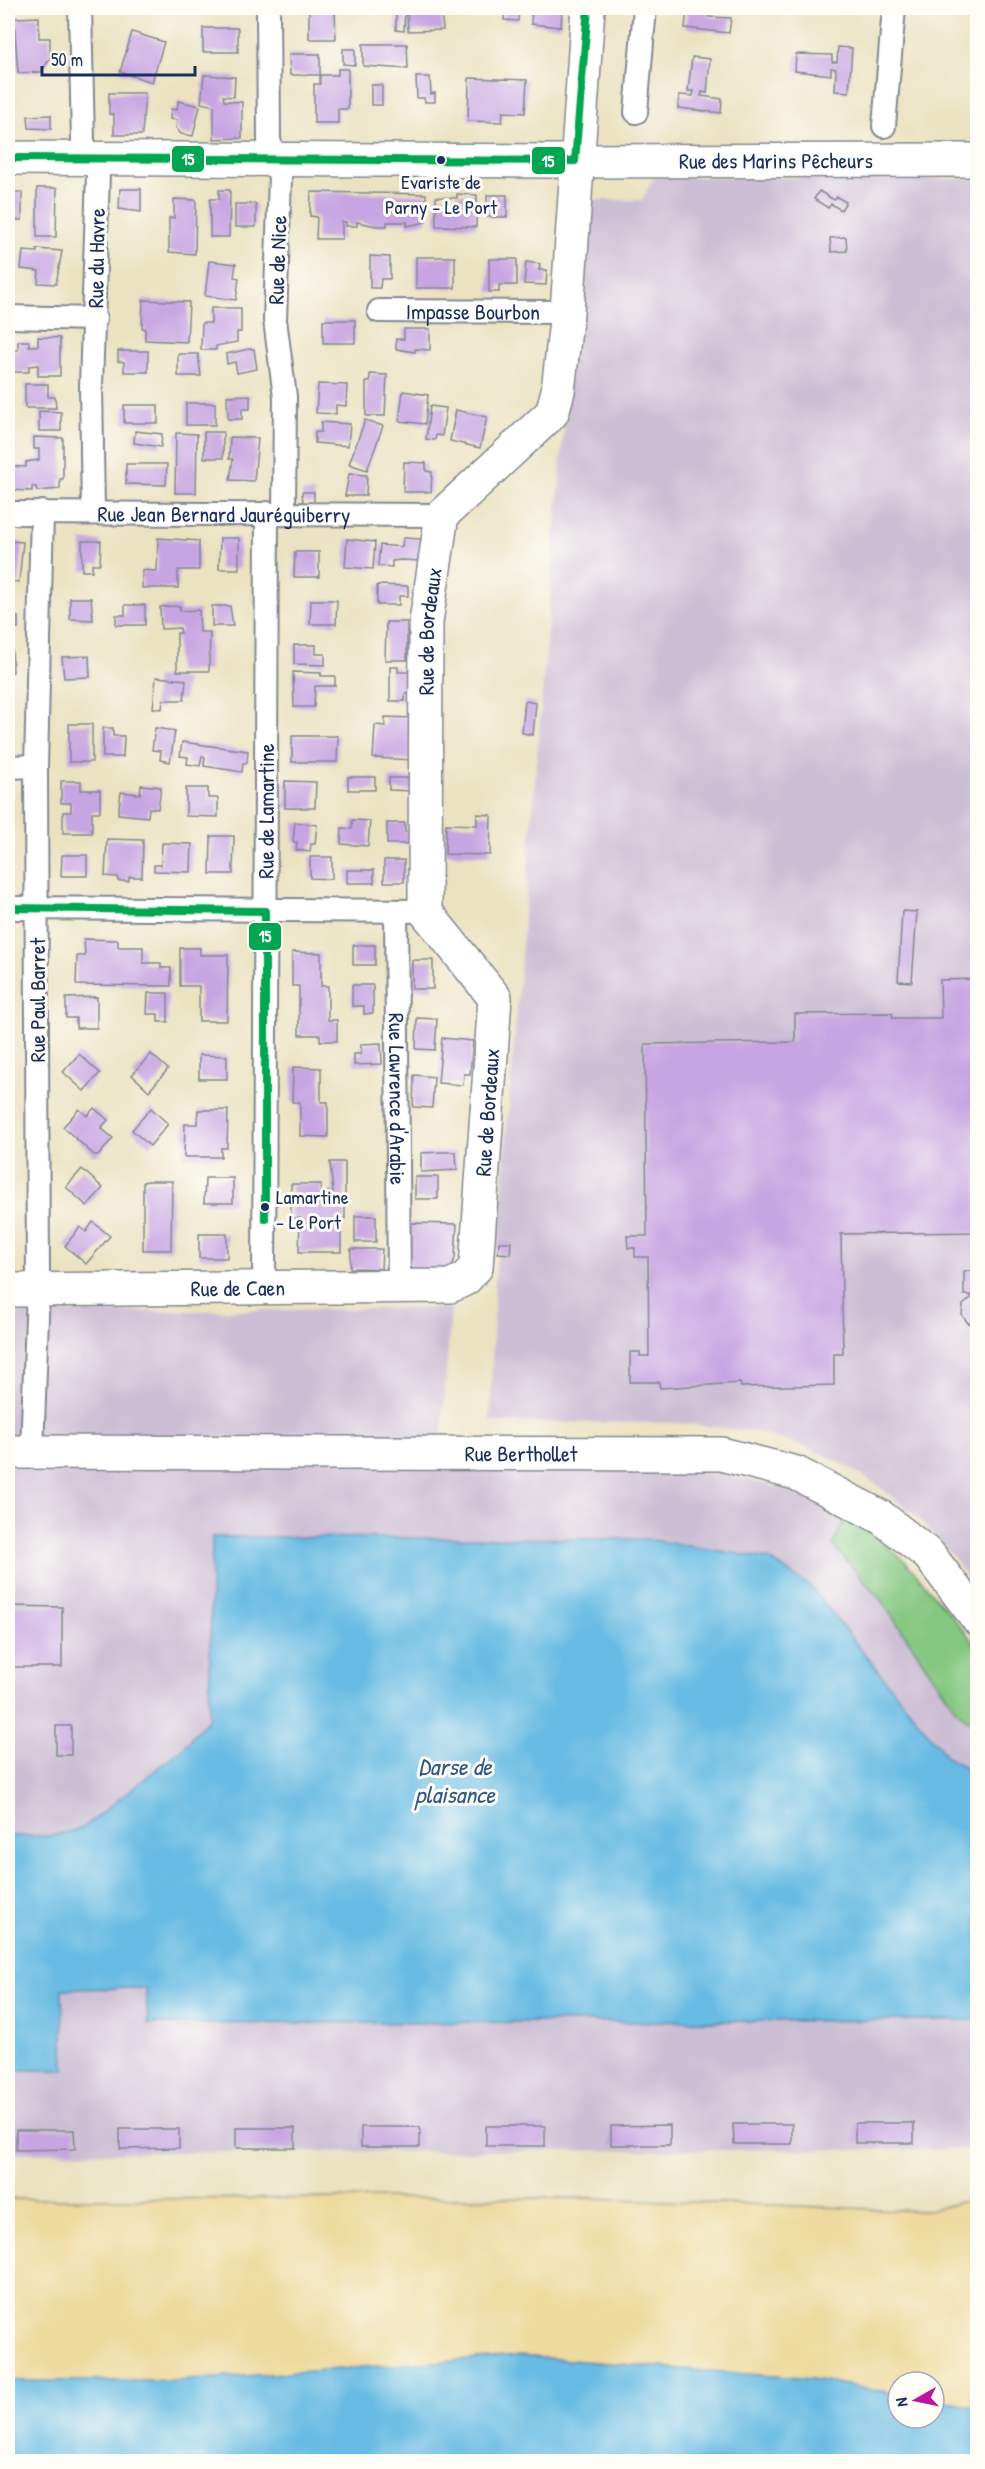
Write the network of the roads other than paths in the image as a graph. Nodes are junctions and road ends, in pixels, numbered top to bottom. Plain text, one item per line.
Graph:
1 (80, 8) edge
2 (268, 8) edge
3 (588, 8) edge
4 (645, 8) edge
5 (894, 8) edge
6 (636, 112) dead end
7 (884, 126) dead end
8 (90, 156) junction
9 (8, 158) edge
10 (275, 160) junction
11 (978, 160) edge
12 (575, 161) junction
13 (379, 311) dead end
14 (567, 312) junction
15 (8, 317) edge
16 (95, 319) junction
17 (42, 512) junction
18 (93, 512) junction
19 (8, 513) edge
20 (275, 513) junction
21 (442, 515) junction
22 (36, 766) junction
23 (8, 767) edge
24 (8, 908) edge
25 (36, 909) junction
26 (265, 911) junction
27 (410, 911) junction
28 (465, 1279) joint
29 (399, 1286) junction
30 (264, 1288) junction
31 (23, 1290) edge
32 (20, 1452) edge
33 (978, 1619) edge

1 - 8 street, Rue du Havre
2 - 10 street, Rue de Nice
3 - 12 street
4 - 6 street
5 - 7 street
8 - 9 street, Rue des Marins Pêcheurs
8 - 10 street, Rue des Marins Pêcheurs
8 - 16 street, Rue du Havre
10 - 12 street, Rue des Marins Pêcheurs
10 - 20 street, Rue de Nice
11 - 12 street, Rue des Marins Pêcheurs
12 - 14 street
13 - 14 street, Impasse Bourbon
14 - 21 street
15 - 16 street
16 - 18 street, Rue du Havre
17 - 18 street, Rue Jean Bernard Jauréguiberry
17 - 19 street, Rue Jean Bernard Jauréguiberry
17 - 22 street, Rue Paul Barret
18 - 20 street, Rue Jean Bernard Jauréguiberry
20 - 21 street, Rue Jean Bernard Jauréguiberry
20 - 26 street, Rue de Lamartine
21 - 27 street, Rue de Bordeaux
22 - 23 street
22 - 25 street, Rue Paul Barret
24 - 25 street
25 - 26 street
25 - 31 street, Rue Paul Barret
26 - 27 street
26 - 30 street, Rue de Lamartine
27 - 28 street, Rue de Bordeaux
27 - 29 street, Rue Lawrence d'Arabie
28 - 29 street, Rue de Caen
29 - 30 street, Rue de Caen
30 - 31 street, Rue de Caen
31 - 32 street, Rue Paul Barret
32 - 33 street, Rue Berthollet

